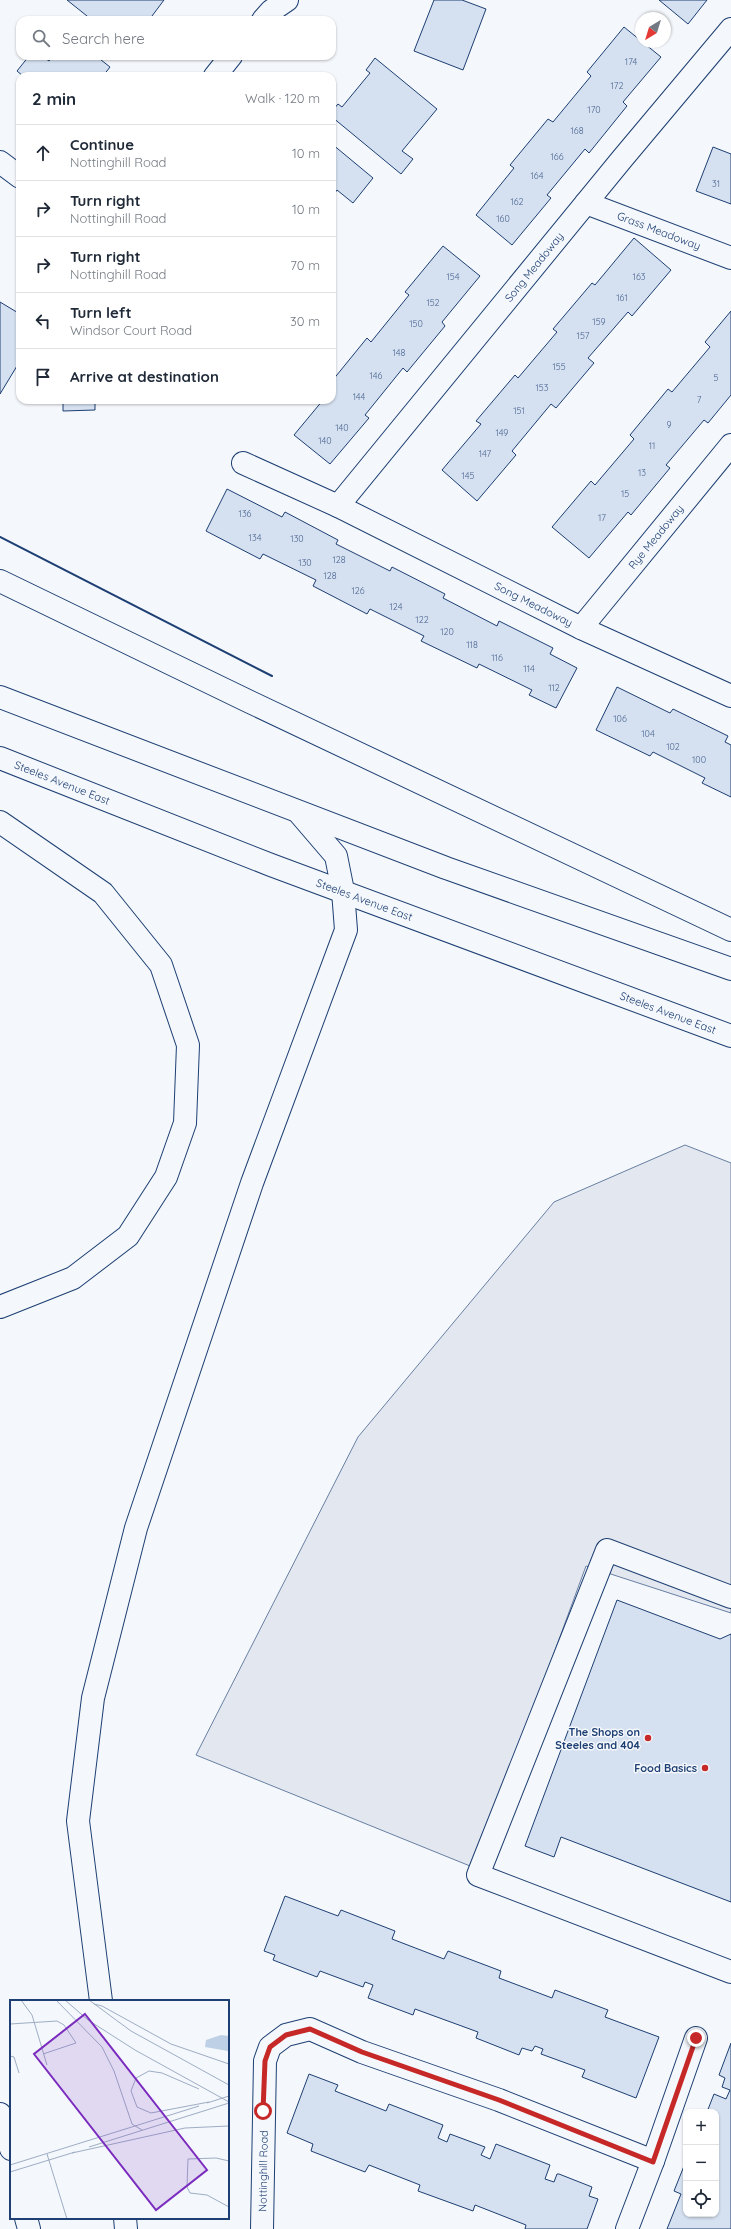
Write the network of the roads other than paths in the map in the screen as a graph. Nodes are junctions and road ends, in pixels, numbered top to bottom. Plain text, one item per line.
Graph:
1 (287, 0) edge
2 (266, 16) edge
3 (731, 29) edge
4 (228, 60) edge
5 (218, 72) edge
6 (0, 162) edge
7 (16, 175) edge
8 (586, 203) junction
9 (731, 258) edge
10 (731, 445) edge
11 (243, 463) dead end
12 (338, 506) junction
13 (0, 581) edge
14 (581, 628) junction
15 (731, 696) edge
16 (0, 697) edge
17 (0, 758) edge
18 (300, 814) junction
19 (0, 822) edge
20 (343, 891) junction
21 (731, 930) edge
22 (731, 969) edge
23 (731, 1036) edge
24 (0, 1307) edge
25 (731, 1597) edge
26 (731, 1972) edge
27 (101, 2000) edge
28 (696, 2038) dead end
29 (0, 2114) edge
30 (10, 2146) edge
31 (653, 2162) junction
32 (26, 2219) edge
33 (125, 2219) edge
34 (29, 2229) edge
35 (126, 2229) edge
36 (262, 2229) edge
37 (627, 2229) edge

1 - 2 main road
3 - 8 main road, Song Meadoway
4 - 5 main road
6 - 7 main road
8 - 9 main road, Grass Meadoway
8 - 12 main road, Song Meadoway
10 - 14 main road, Rye Meadoway
11 - 12 main road, Song Meadoway
12 - 14 main road, Song Meadoway
13 - 21 main road
14 - 15 main road, Song Meadoway
16 - 18 main road
17 - 20 main road, Steeles Avenue East
18 - 20 main road
18 - 22 main road
19 - 24 main road
20 - 23 main road, Steeles Avenue East
20 - 27 main road
25 - 26 main road
28 - 31 main road
29 - 30 main road
31 - 36 main road, Nottinghill Road
31 - 37 main road
32 - 34 main road
33 - 35 main road

